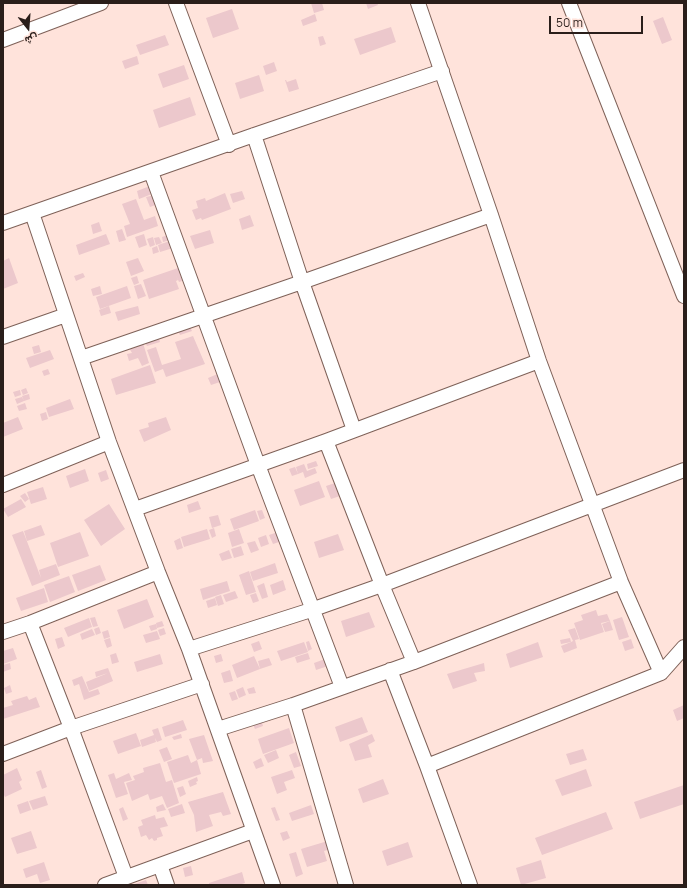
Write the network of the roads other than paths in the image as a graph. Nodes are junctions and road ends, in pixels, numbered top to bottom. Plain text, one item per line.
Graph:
1 (101, 3) edge
2 (176, 3) edge
3 (418, 3) edge
4 (569, 3) edge
5 (3, 40) edge
6 (442, 71) junction
7 (254, 135) junction
8 (230, 145) junction
9 (151, 172) junction
10 (32, 214) junction
11 (491, 215) junction
12 (3, 223) edge
13 (302, 282) junction
14 (684, 296) edge
15 (66, 315) junction
16 (204, 316) junction
17 (3, 337) edge
18 (81, 358) junction
19 (539, 361) junction
20 (354, 430) junction
21 (326, 441) junction
22 (109, 442) junction
23 (258, 465) junction
24 (684, 470) edge
25 (3, 485) edge
26 (593, 505) junction
27 (135, 509) junction
28 (158, 572) junction
29 (621, 582) junction
30 (382, 585) junction
31 (311, 610) junction
32 (30, 624) junction
33 (3, 632) edge
34 (684, 647) edge
35 (190, 649) junction
36 (414, 662) junction
37 (390, 670) junction
38 (661, 674) junction
39 (202, 684) junction
40 (342, 687) junction
41 (293, 705) junction
42 (71, 728) junction
43 (218, 729) junction
44 (3, 754) edge
45 (427, 766) junction
46 (253, 831) junction
47 (160, 865) junction
48 (126, 877) junction
49 (342, 884) edge
50 (105, 885) edge
51 (167, 885) edge
52 (273, 885) edge
53 (470, 885) edge

1 - 5 street
2 - 8 street
3 - 6 street
4 - 14 street
6 - 7 street
6 - 11 street
7 - 8 street
7 - 13 street
8 - 9 street
9 - 10 street
9 - 16 street
10 - 12 street
10 - 15 street
11 - 13 street
11 - 19 street
13 - 16 street
13 - 20 street
15 - 17 street
15 - 18 street
16 - 18 street
16 - 23 street
18 - 22 street
19 - 20 street
19 - 26 street
20 - 21 street
21 - 23 street
21 - 30 street
22 - 25 street
22 - 27 street
23 - 27 street
23 - 31 street
24 - 26 street
26 - 29 street
26 - 30 street
27 - 28 street
28 - 32 street
28 - 35 street
29 - 36 street
29 - 38 street
30 - 31 street
30 - 36 street
31 - 35 street
31 - 40 street
32 - 33 street
32 - 42 street
34 - 38 street
35 - 39 street
36 - 37 street
37 - 40 street
37 - 45 street
38 - 45 street
39 - 42 street
39 - 43 street
40 - 41 street
41 - 43 street
41 - 49 street
42 - 44 street
42 - 48 street
43 - 46 street
45 - 53 street
46 - 47 street
46 - 52 street
47 - 48 street
47 - 51 street
48 - 50 street

